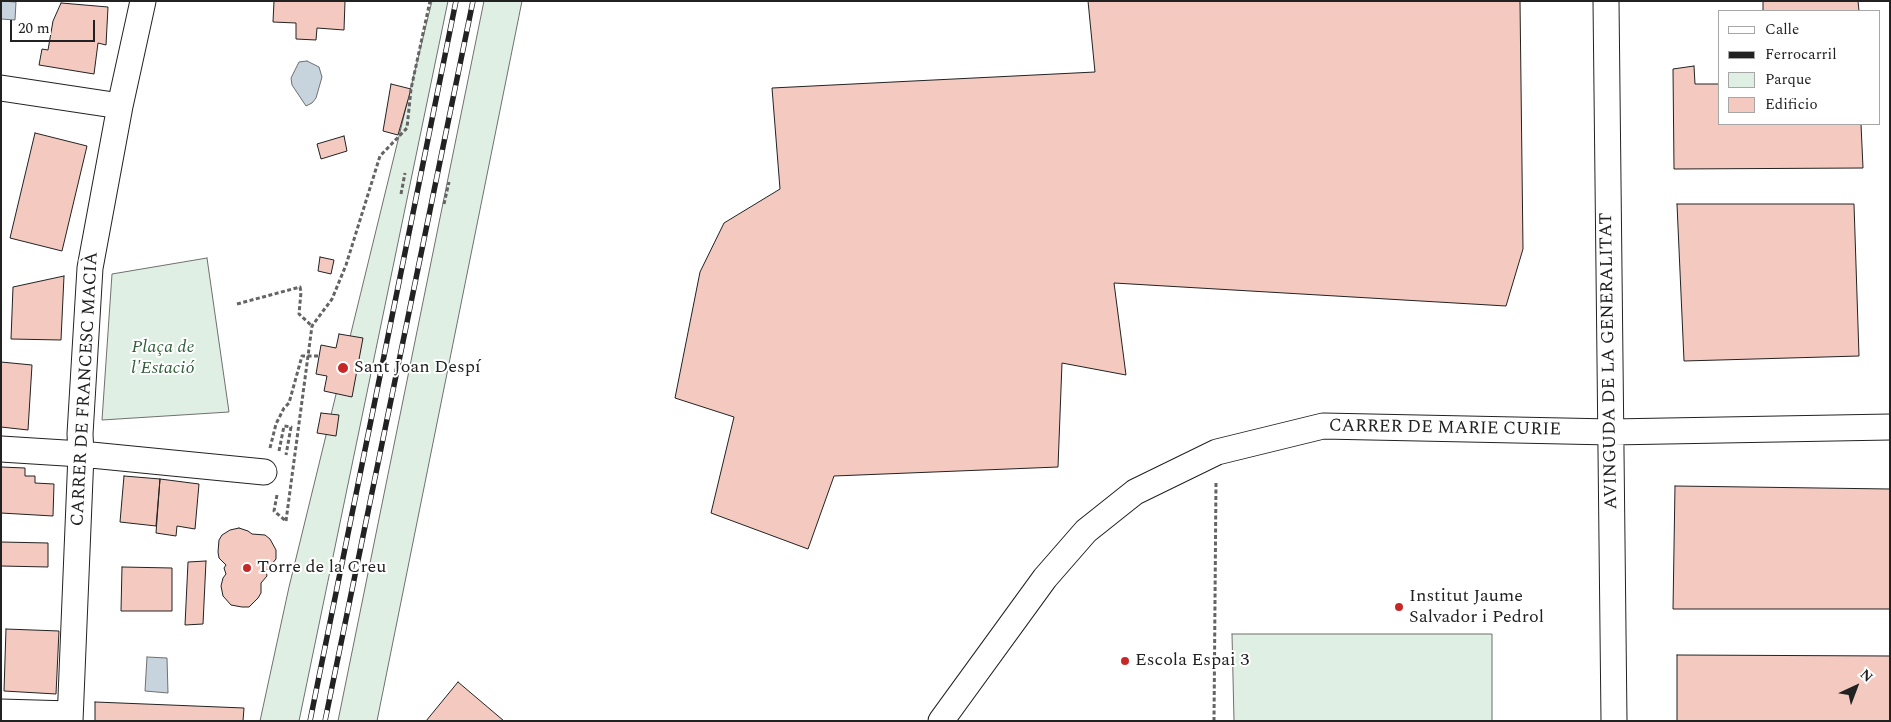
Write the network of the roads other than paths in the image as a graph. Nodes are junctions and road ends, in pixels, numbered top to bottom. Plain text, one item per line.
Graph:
1 (143, 1) edge
2 (1606, 1) edge
3 (1, 88) edge
4 (120, 106) junction
5 (1890, 427) edge
6 (1611, 432) junction
7 (1, 449) edge
8 (81, 454) junction
9 (264, 472) dead end
10 (1, 712) edge
11 (70, 717) edge
12 (941, 721) edge
13 (1614, 721) edge

1 - 4 street, CARRER DE FRANCESC MACIÀ
2 - 6 street, AVINGUDA DE LA GENERALITAT
3 - 4 street
4 - 8 street, CARRER DE FRANCESC MACIÀ
5 - 6 street, CARRER DE MARIE CURIE
6 - 12 street, CARRER DE MARIE CURIE
6 - 13 street, AVINGUDA DE LA GENERALITAT
7 - 8 street
8 - 9 street
8 - 11 street, CARRER DE FRANCESC MACIÀ
10 - 11 street

